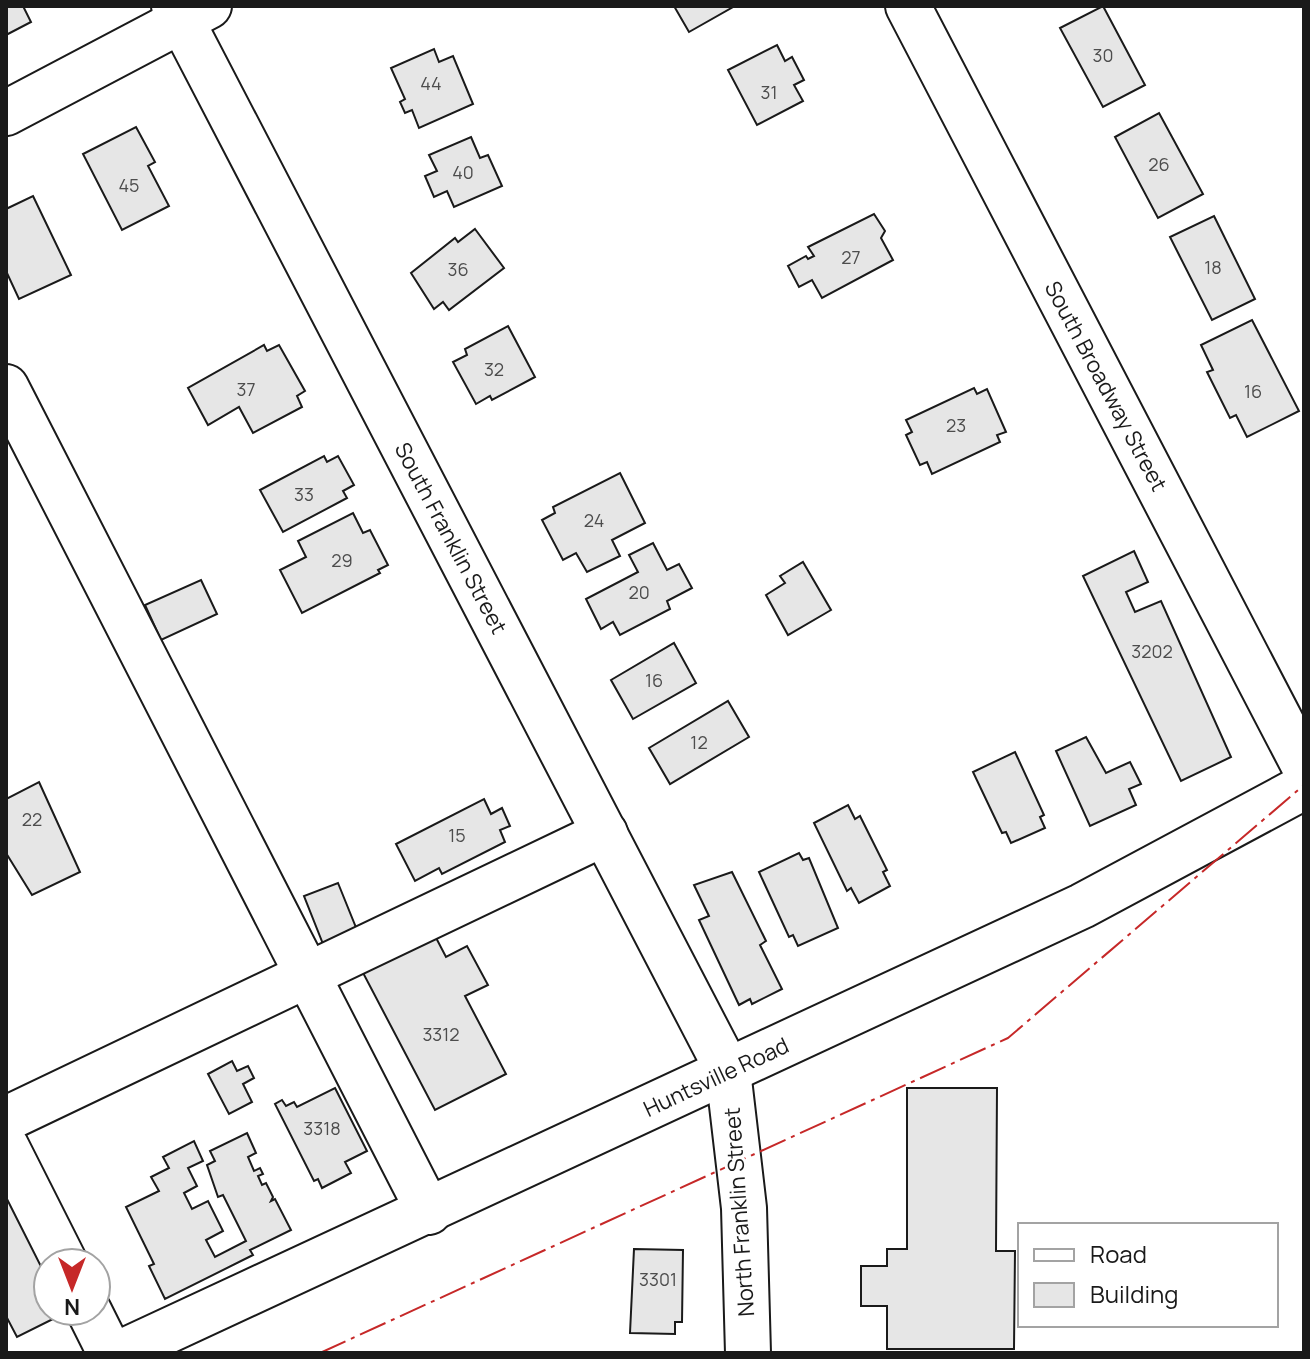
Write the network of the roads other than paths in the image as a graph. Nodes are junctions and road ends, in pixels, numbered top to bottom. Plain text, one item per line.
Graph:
1 (908, 6) edge
2 (188, 11) edge
3 (6, 113) edge
4 (6, 387) edge
5 (1304, 766) edge
6 (1304, 787) edge
7 (605, 833) junction
8 (307, 975) junction
9 (728, 1071) junction
10 (6, 1119) edge
11 (6, 1146) edge
12 (429, 1212) junction
13 (57, 1247) edge
14 (97, 1327) edge
15 (110, 1353) edge
16 (120, 1353) edge
17 (748, 1353) edge

1 - 5 street, South Broadway Street
2 - 3 street
2 - 7 street, South Franklin Street
4 - 8 street
6 - 9 street, Huntsville Road
7 - 8 street
7 - 9 street, South Franklin Street
8 - 10 street
8 - 12 street
9 - 12 street, Huntsville Road
9 - 17 street, North Franklin Street
11 - 13 street
12 - 16 street, Huntsville Road
14 - 15 street

